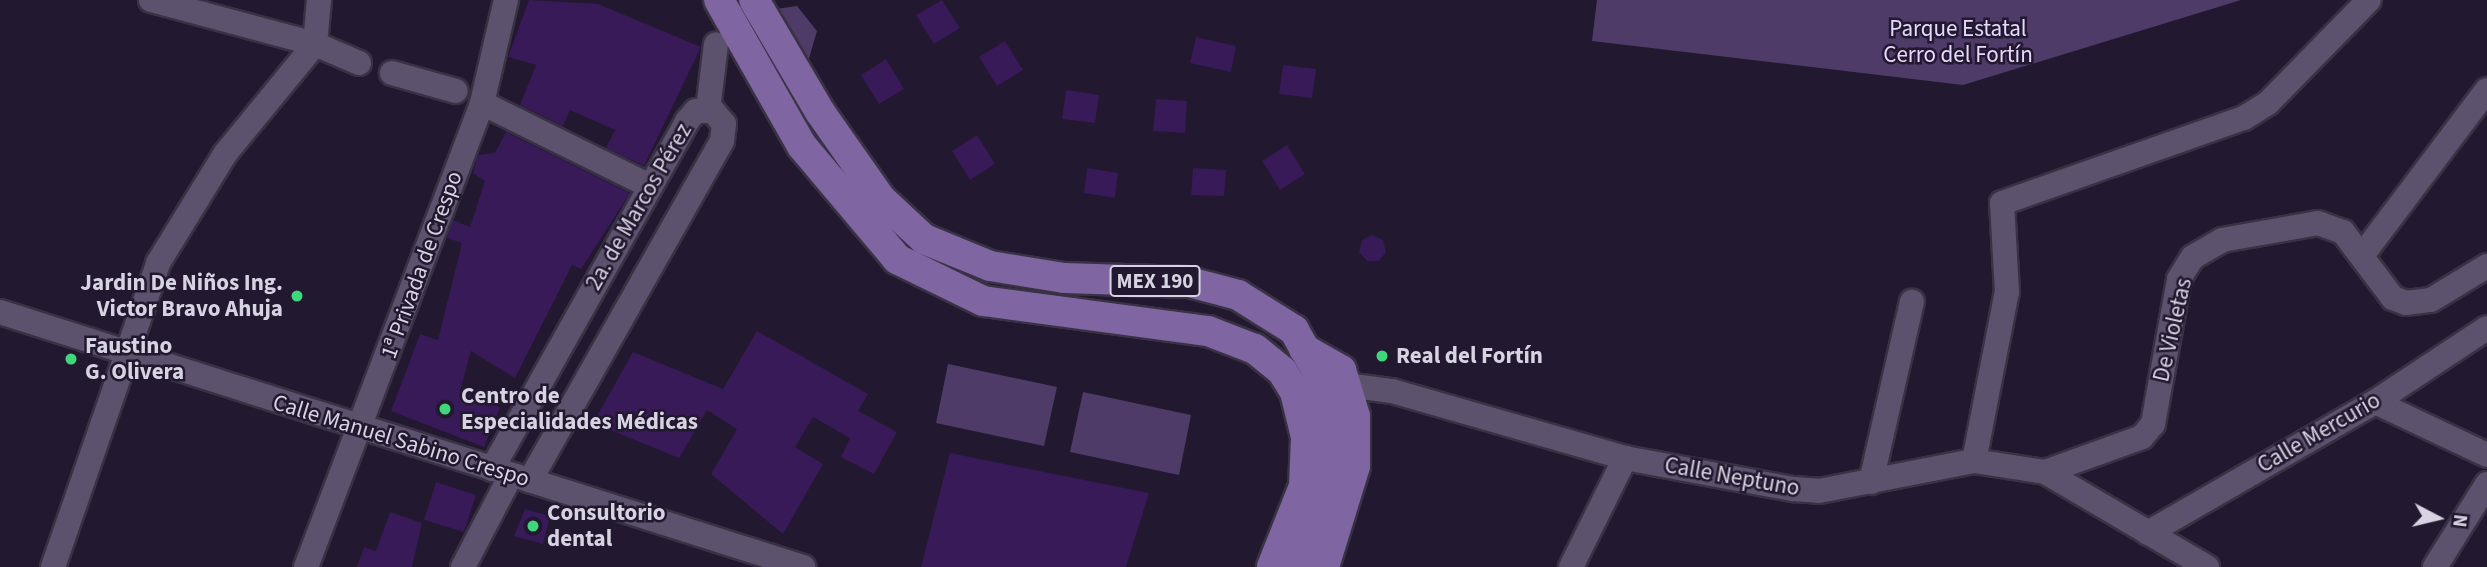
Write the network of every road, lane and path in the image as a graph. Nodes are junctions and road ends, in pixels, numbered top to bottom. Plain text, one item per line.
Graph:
1 (150, 0) edge
2 (319, 0) edge
3 (506, 0) edge
4 (719, 0) edge
5 (754, 0) edge
6 (2369, 0) edge
7 (315, 44) junction
8 (716, 44) dead end
9 (2487, 90) edge
10 (456, 91) dead end
11 (482, 103) junction
12 (708, 110) junction
13 (650, 186) junction
14 (2364, 253) junction
15 (2487, 266) edge
16 (1912, 302) dead end
17 (0, 312) edge
18 (2487, 328) edge
19 (1255, 349) junction
20 (1307, 349) junction
21 (129, 357) junction
22 (1336, 384) junction
23 (2375, 402) junction
24 (363, 428) junction
25 (2487, 455) edge
26 (1625, 458) junction
27 (1974, 461) junction
28 (2045, 472) junction
29 (511, 475) junction
30 (1871, 482) junction
31 (2487, 484) edge
32 (2148, 533) junction
33 (53, 567) edge
34 (306, 567) edge
35 (463, 567) edge
36 (803, 567) edge
37 (1272, 567) edge
38 (1301, 567) edge
39 (1324, 567) edge
40 (1571, 567) edge
41 (2207, 567) edge
42 (2435, 567) edge

1 - 7 street
2 - 7 street
3 - 11 street, 1ª Privada de Crespo
4 - 19 main road, MEX 190
5 - 20 main road, MEX 190
6 - 27 street
7 - 10 street
7 - 21 street
8 - 12 street
9 - 14 street
11 - 13 street
11 - 24 street, 1ª Privada de Crespo
12 - 13 street, 2a. de Marcos Pérez
12 - 29 street, 2a. de Marcos Pérez
13 - 29 street, 2a. de Marcos Pérez
14 - 15 street, De Violetas
14 - 28 street, De Violetas
16 - 30 street
17 - 21 street, Calle Manuel Sabino Crespo
18 - 23 street, Calle Mercurio
19 - 20 main road
19 - 37 main road, MEX 190
20 - 22 main road
21 - 24 street, Calle Manuel Sabino Crespo
21 - 33 street
22 - 26 street, Calle Neptuno
22 - 38 main road
22 - 39 main road
23 - 25 street
23 - 32 street, Calle Mercurio
24 - 29 street, Calle Manuel Sabino Crespo
24 - 34 street, 1ª Privada de Crespo
26 - 30 street, Calle Neptuno
26 - 40 street
27 - 28 street, Calle Neptuno
27 - 30 street, Calle Neptuno
28 - 32 street, Calle Neptuno
29 - 35 street
29 - 36 street, Calle Manuel Sabino Crespo
31 - 42 street
32 - 41 street, Calle Neptuno

